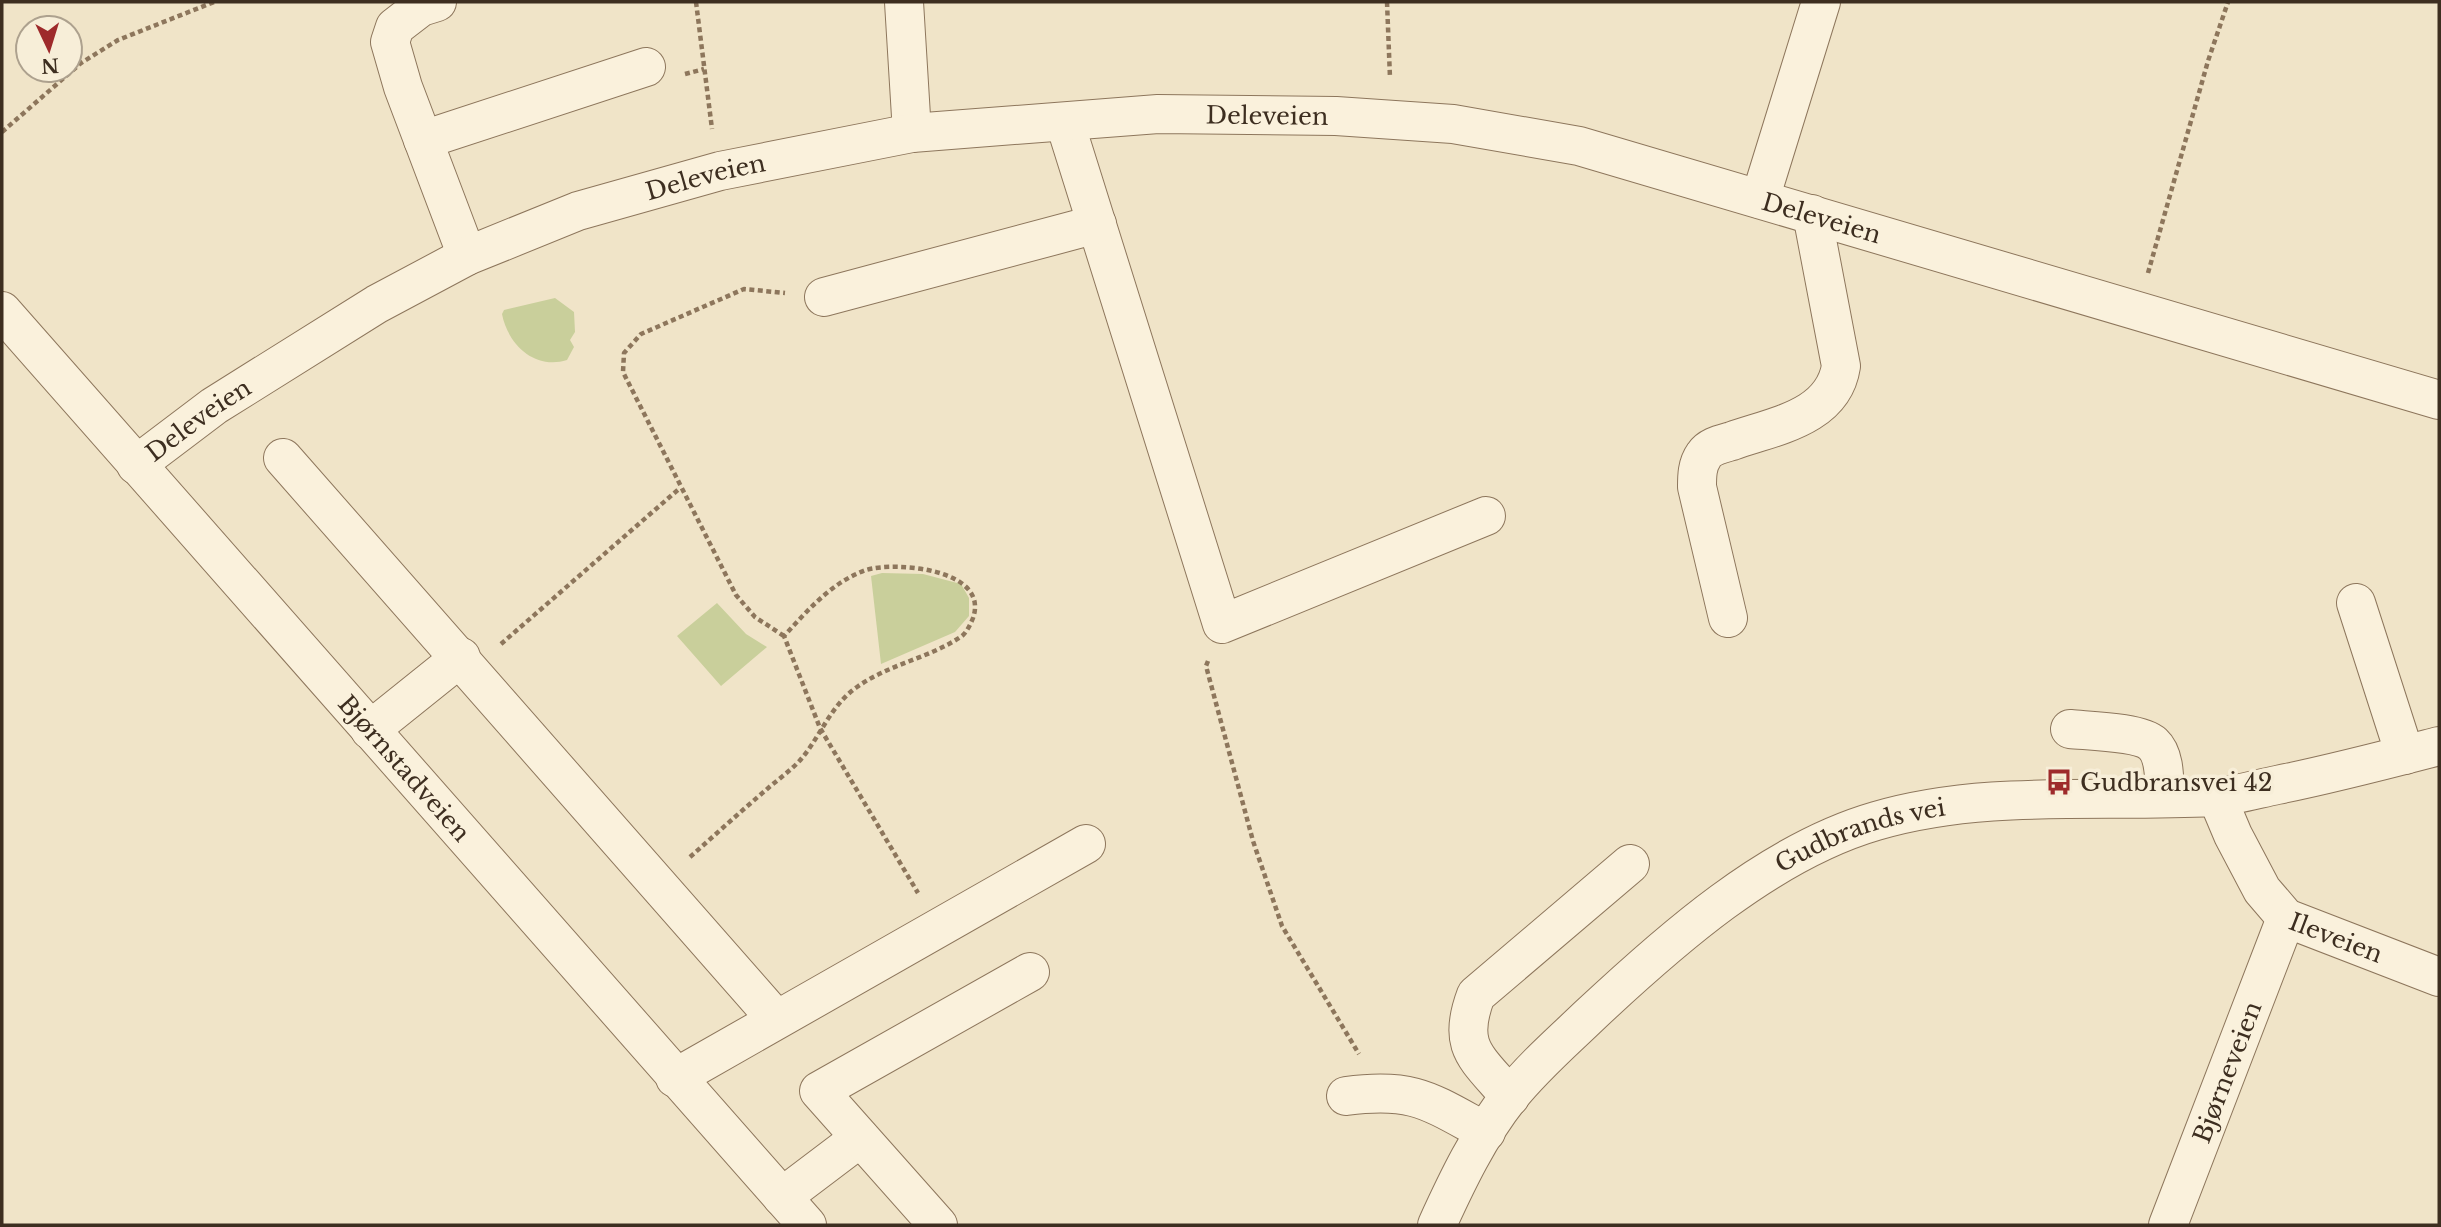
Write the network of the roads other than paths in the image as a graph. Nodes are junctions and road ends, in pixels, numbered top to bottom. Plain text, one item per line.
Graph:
1 (437, 2) edge
2 (904, 2) edge
3 (1821, 2) edge
4 (646, 67) dead end
5 (1065, 123) junction
6 (912, 133) junction
7 (423, 140) junction
8 (1760, 199) junction
9 (1812, 214) junction
10 (1097, 224) junction
11 (467, 256) junction
12 (824, 297) road end
13 (2, 311) edge
14 (2439, 400) edge
15 (283, 458) dead end
16 (136, 465) junction
17 (1486, 516) dead end
18 (2356, 603) dead end
19 (1728, 618) dead end
20 (466, 663) junction
21 (2070, 729) dead end
22 (370, 730) junction
23 (2422, 751) edge
24 (2217, 797) junction
25 (2165, 798) junction
26 (1086, 844) dead end
27 (1630, 864) dead end
28 (2286, 918) junction
29 (1030, 972) dead end
30 (2439, 977) edge
31 (776, 1020) junction
32 (675, 1078) junction
33 (1364, 1093) road end
34 (1510, 1097) junction
35 (1486, 1132) junction
36 (860, 1138) junction
37 (782, 1197) junction
38 (807, 1225) edge
39 (938, 1225) edge
40 (1437, 1225) edge
41 (2168, 1225) edge

1 - 7 street
2 - 6 street
3 - 8 street
4 - 7 street
5 - 6 street, Deleveien
5 - 8 street, Deleveien
5 - 10 street
6 - 11 street, Deleveien
7 - 11 street
8 - 9 street, Deleveien
9 - 14 street, Deleveien
9 - 19 street
10 - 12 street
10 - 17 street
11 - 16 street, Deleveien
13 - 16 street, Bjørnstadveien
15 - 20 street
16 - 22 street, Bjørnstadveien
18 - 23 street
20 - 22 street
20 - 31 street
21 - 25 street
22 - 32 street, Bjørnstadveien
23 - 24 street, Gudbrands vei
24 - 25 street, Gudbrands vei
24 - 28 street, Ileveien
25 - 34 street, Gudbrands vei
26 - 31 street
27 - 34 street
28 - 30 street, Ileveien
28 - 41 street, Bjørneveien
29 - 36 street
31 - 32 street
32 - 37 street, Bjørnstadveien
33 - 35 street
34 - 35 street, Gudbrands vei
35 - 40 street, Gudbrands vei
36 - 37 street
36 - 39 street
37 - 38 street, Bjørnstadveien

